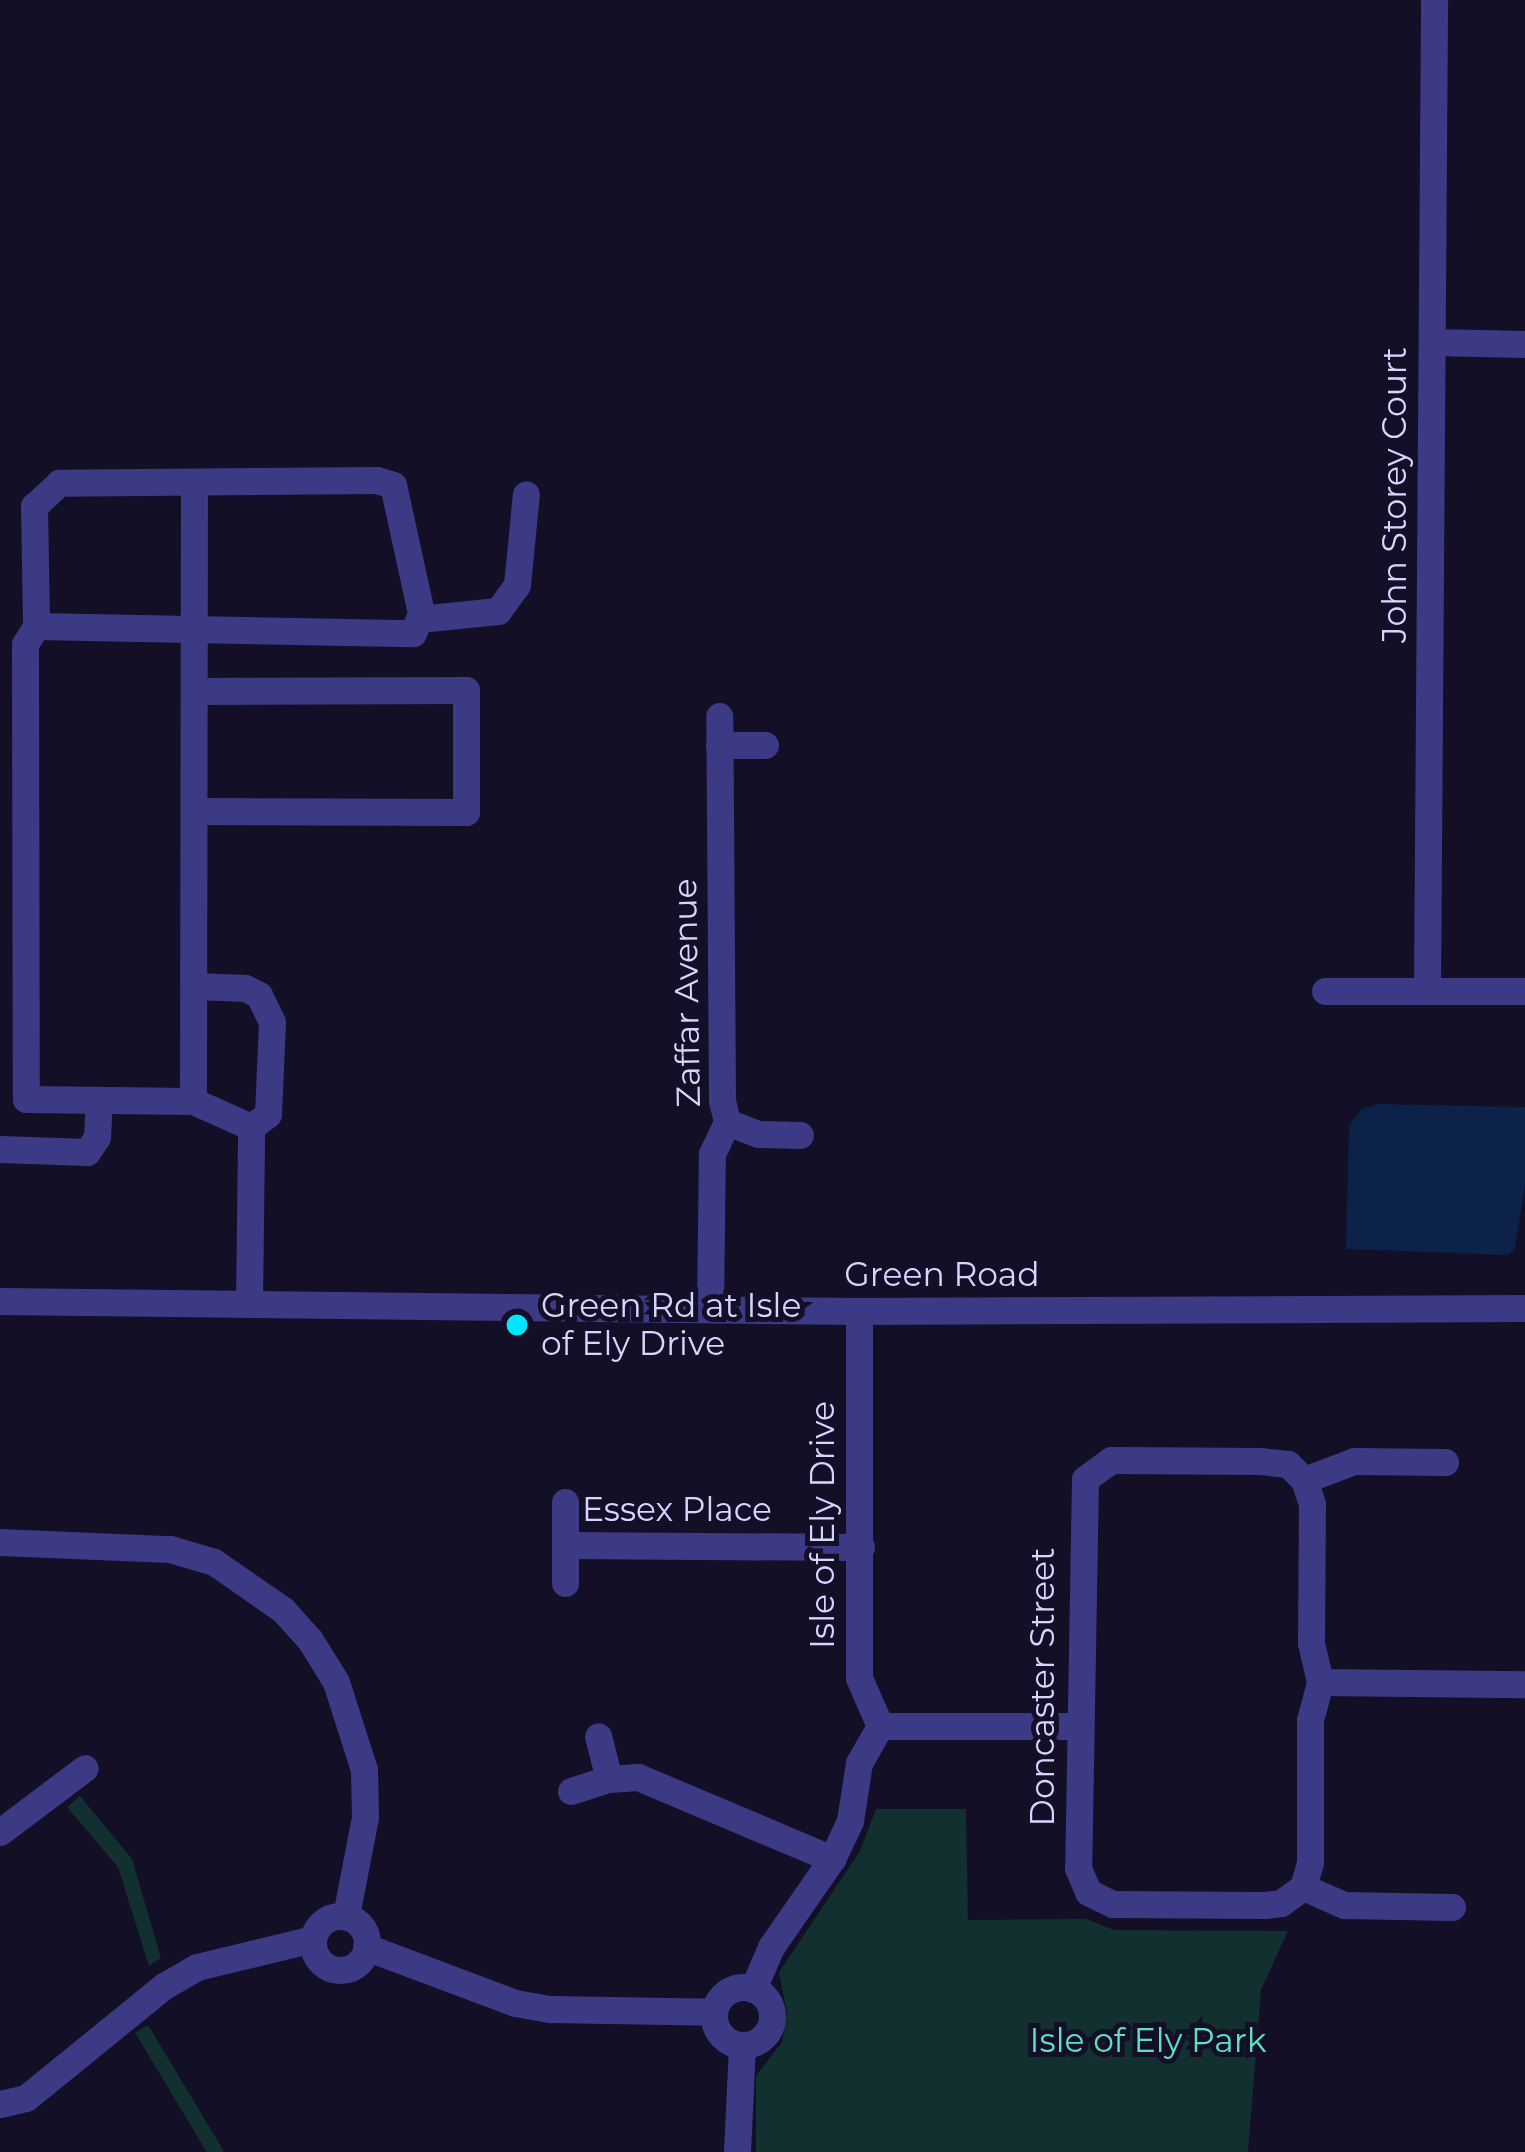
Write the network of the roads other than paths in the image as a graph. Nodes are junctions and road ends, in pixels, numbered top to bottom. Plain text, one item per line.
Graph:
1 (1434, 0) edge
2 (1432, 343) junction
3 (1525, 344) edge
4 (194, 482) junction
5 (526, 494) dead end
6 (419, 619) junction
7 (36, 626) junction
8 (194, 629) junction
9 (195, 691) junction
10 (719, 716) dead end
11 (719, 745) junction
12 (765, 746) dead end
13 (196, 811) junction
14 (196, 986) junction
15 (1427, 990) junction
16 (1324, 991) dead end
17 (1525, 992) edge
18 (26, 1096) junction
19 (99, 1100) junction
20 (193, 1101) junction
21 (727, 1122) junction
22 (250, 1126) junction
23 (800, 1135) dead end
24 (9, 1148) edge
25 (0, 1301) edge
26 (249, 1303) junction
27 (1525, 1308) edge
28 (710, 1309) junction
29 (860, 1311) junction
30 (1445, 1462) dead end
31 (1304, 1480) junction
32 (566, 1502) dead end
33 (0, 1542) edge
34 (565, 1545) junction
35 (861, 1547) junction
36 (565, 1583) dead end
37 (1320, 1682) junction
38 (1525, 1684) edge
39 (880, 1726) junction
40 (1077, 1726) junction
41 (598, 1736) dead end
42 (85, 1768) dead end
43 (609, 1779) junction
44 (571, 1791) dead end
45 (0, 1832) edge
46 (832, 1859) junction
47 (1303, 1887) junction
48 (1452, 1907) dead end
49 (346, 1916) junction
50 (313, 1939) junction
51 (366, 1948) junction
52 (753, 1989) junction
53 (714, 2012) junction
54 (742, 2045) junction
55 (0, 2104) edge
56 (737, 2152) edge

1 - 2 street, John Storey Court
2 - 3 street
2 - 15 street, John Storey Court
4 - 6 street
4 - 7 street
4 - 8 street
5 - 6 street
6 - 8 street
7 - 8 street
7 - 18 street
8 - 9 street
9 - 13 street
9 - 13 street
10 - 11 street, Zaffar Avenue
11 - 12 street
11 - 21 street, Zaffar Avenue
13 - 14 street
14 - 20 street
14 - 22 street
15 - 16 street
15 - 17 street
18 - 19 street
18 - 24 street
19 - 20 street
19 - 24 street
20 - 22 street
21 - 23 street
21 - 28 street, Zaffar Avenue
22 - 26 street
25 - 26 street, Green Road
26 - 28 street, Green Road
27 - 29 street, Green Road
28 - 29 street, Green Road
29 - 35 street, Isle of Ely Drive
30 - 31 street
31 - 37 street
31 - 40 street, Doncaster Street
32 - 34 street, Essex Place
33 - 49 street
34 - 35 street, Essex Place
34 - 36 street, Essex Place
35 - 39 street, Isle of Ely Drive
37 - 38 street
37 - 47 street
39 - 40 street
39 - 46 street
40 - 47 street, Doncaster Street
41 - 43 street
42 - 45 street
43 - 44 street
43 - 46 street
46 - 52 street
47 - 48 street
49 - 50 street
49 - 51 street
50 - 51 street
50 - 55 street
51 - 53 street
52 - 53 street
52 - 54 street
53 - 54 street
54 - 56 street

